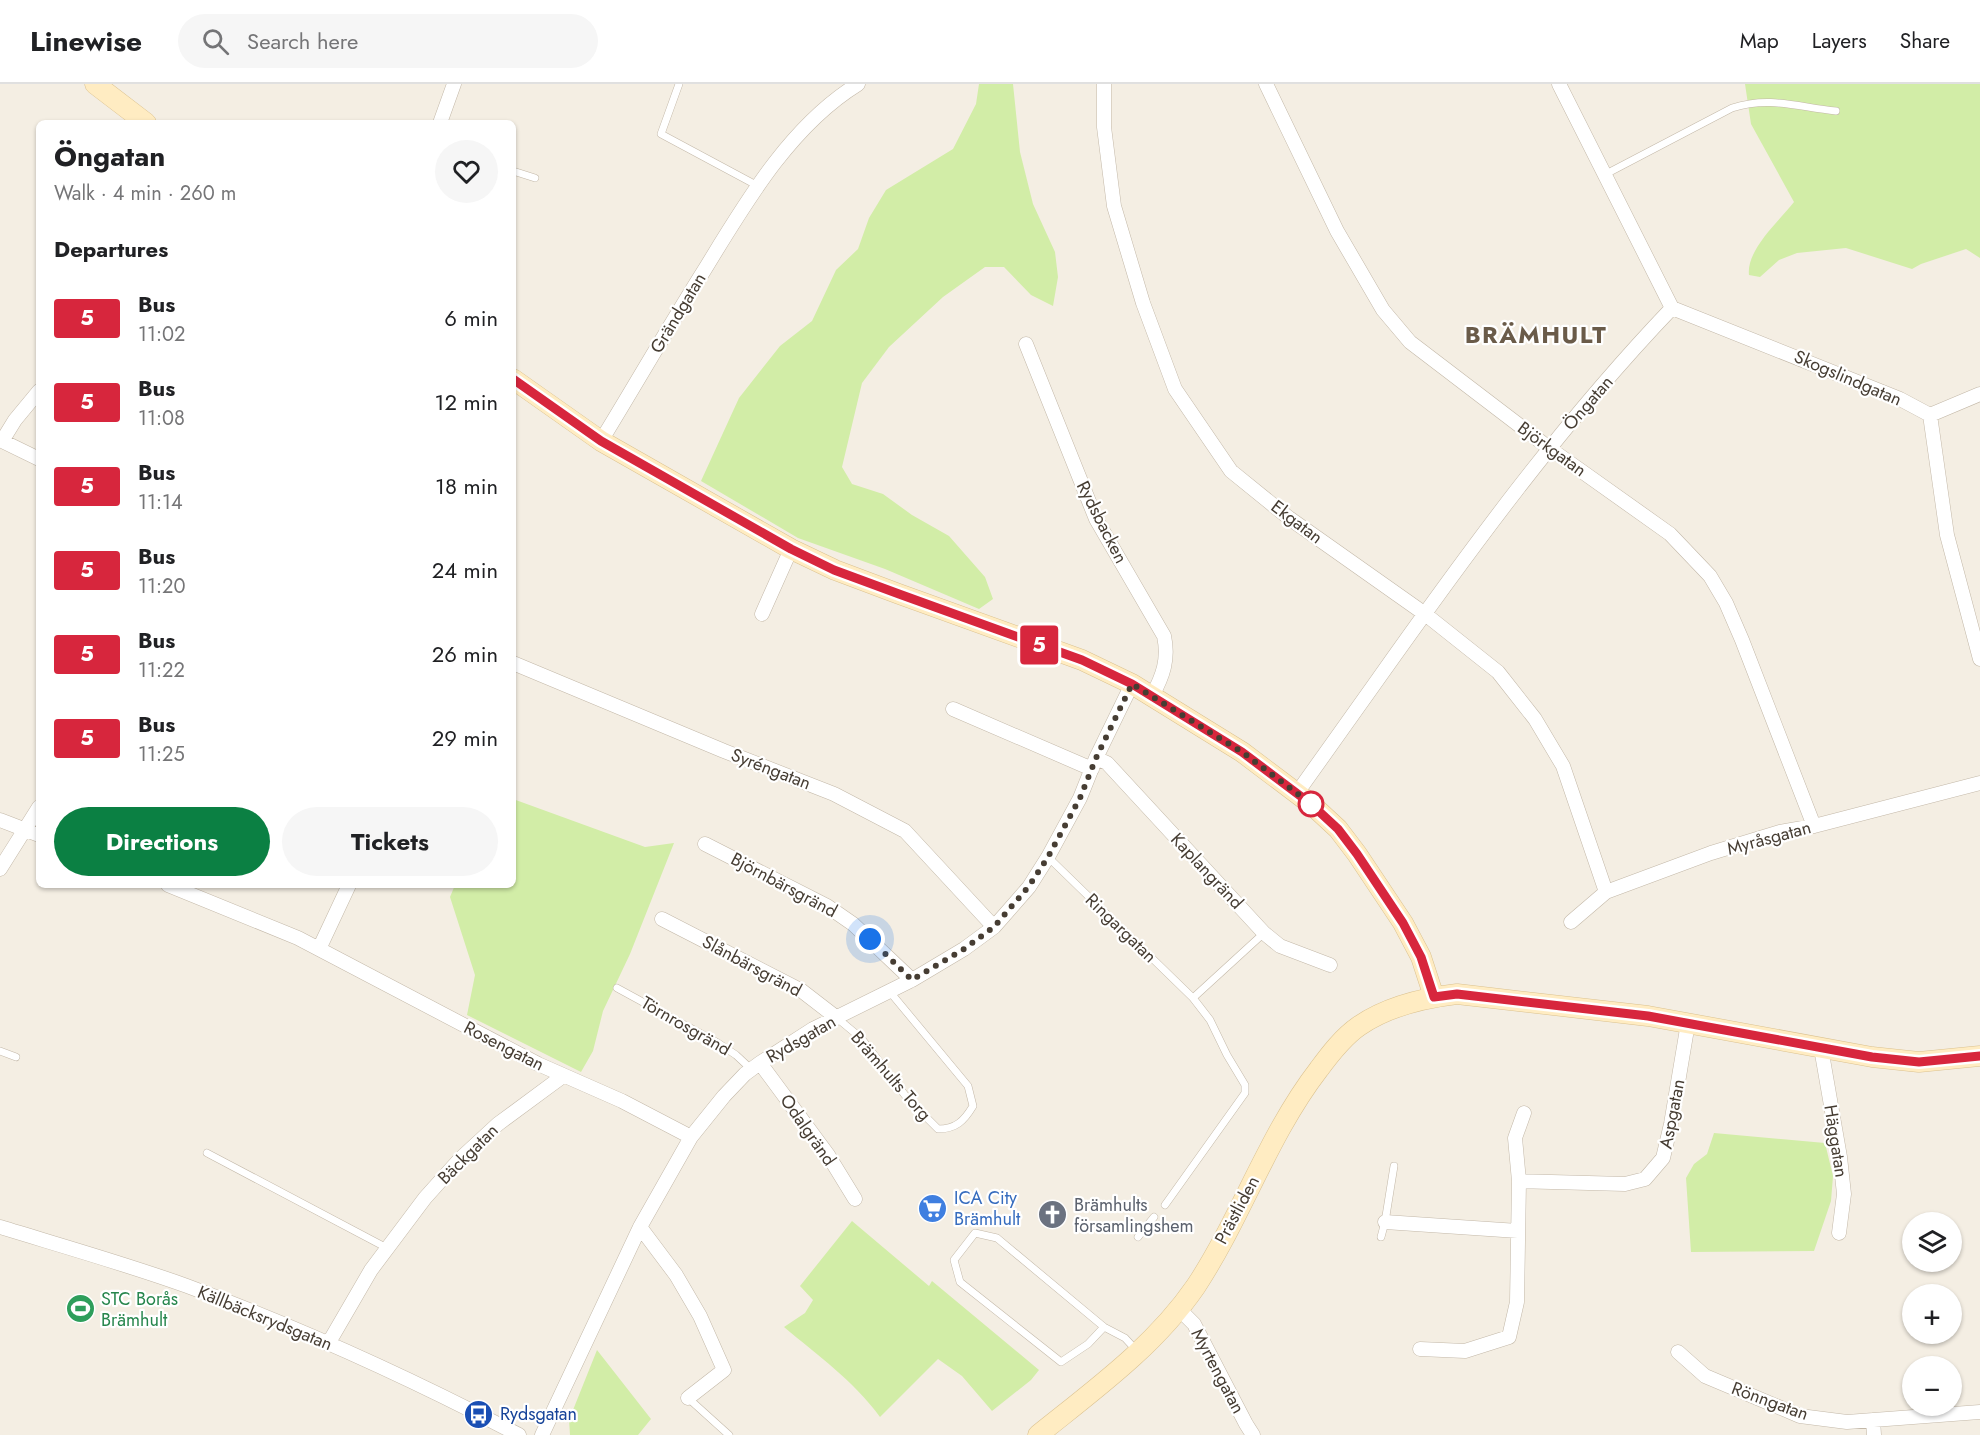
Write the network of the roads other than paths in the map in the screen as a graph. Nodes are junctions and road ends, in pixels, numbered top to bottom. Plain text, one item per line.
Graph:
1 (95, 84) edge
2 (454, 84) edge
3 (679, 84) edge
4 (858, 84) edge
5 (1104, 84) edge
6 (1266, 84) edge
7 (1558, 84) edge
8 (1836, 111) dead end
9 (142, 120) edge
10 (441, 120) edge
11 (516, 172) edge
12 (1604, 175) junction
13 (536, 178) dead end
14 (758, 186) junction
15 (1672, 308) junction
16 (1026, 344) dead end
17 (516, 381) edge
18 (1980, 394) edge
19 (36, 395) edge
20 (1930, 415) junction
21 (1, 440) edge
22 (601, 441) junction
23 (1549, 448) junction
24 (36, 458) edge
25 (791, 549) junction
26 (762, 614) dead end
27 (1425, 614) junction
28 (1980, 659) edge
29 (516, 664) edge
30 (1132, 684) junction
31 (1152, 696) junction
32 (953, 709) dead end
33 (1094, 764) junction
34 (1980, 783) edge
35 (1297, 793) junction
36 (0, 820) edge
37 (1814, 826) junction
38 (32, 832) edge
39 (705, 844) dead end
40 (1048, 857) junction
41 (0, 869) edge
42 (176, 888) edge
43 (348, 888) edge
44 (1606, 892) junction
45 (662, 919) dead end
46 (1571, 922) dead end
47 (994, 927) junction
48 (1264, 933) junction
49 (320, 949) junction
50 (1330, 965) dead end
51 (912, 980) junction
52 (617, 988) dead end
53 (890, 992) junction
54 (1434, 997) junction
55 (1193, 998) junction
56 (837, 1018) junction
57 (1688, 1023) junction
58 (1821, 1048) junction
59 (0, 1051) edge
60 (1980, 1056) edge
61 (16, 1057) dead end
62 (756, 1066) junction
63 (563, 1076) junction
64 (1524, 1113) dead end
65 (691, 1137) junction
66 (207, 1153) dead end
67 (1394, 1166) dead end
68 (1519, 1181) junction
69 (855, 1199) dead end
70 (1165, 1205) dead end
71 (1154, 1217) dead end
72 (1385, 1222) junction
73 (0, 1227) edge
74 (640, 1227) junction
75 (1518, 1231) junction
76 (1839, 1233) dead end
77 (1138, 1237) dead end
78 (1381, 1237) dead end
79 (387, 1248) junction
80 (1179, 1309) junction
81 (1104, 1327) junction
82 (328, 1344) junction
83 (1420, 1349) dead end
84 (1138, 1352) junction
85 (1678, 1352) dead end
86 (688, 1398) joint
87 (1980, 1412) edge
88 (1873, 1420) junction
89 (519, 1435) edge
90 (542, 1435) edge
91 (729, 1435) edge
92 (1038, 1435) edge
93 (1253, 1435) edge
94 (1874, 1435) edge

1 - 9 street
2 - 10 street
3 - 14 lane
4 - 14 street, Grändgatan
5 - 27 street, Ekgatan
6 - 23 street, Björkgatan
7 - 12 street
8 - 12 lane
11 - 13 lane
12 - 15 street
14 - 22 street, Grändgatan
15 - 20 street, Skogslindgatan
15 - 23 street, Öngatan
16 - 31 street, Rydsbacken
17 - 22 street
18 - 20 street
19 - 21 street
20 - 28 street
21 - 24 street
22 - 25 street
23 - 27 street, Öngatan
23 - 37 street, Björkgatan
25 - 26 street
25 - 30 street
27 - 35 street, Öngatan
27 - 44 street, Ekgatan
29 - 47 street, Syréngatan
30 - 31 street
30 - 33 street, Rydsgatan
31 - 35 street
32 - 33 street
33 - 40 street, Rydsgatan
33 - 48 street, Kaplangränd
34 - 37 street, Myråsgatan
35 - 54 street
36 - 38 street
37 - 44 street, Myråsgatan
38 - 41 street
39 - 51 street, Björnbärsgränd
40 - 47 street, Rydsgatan
40 - 55 lane, Ringargatan
42 - 49 street, Rosengatan
43 - 49 street
44 - 46 street, Myråsgatan
45 - 56 street, Slånbärsgränd
47 - 51 street, Rydsgatan
48 - 50 street, Kaplangränd
48 - 55 lane
49 - 63 street, Rosengatan
51 - 53 street, Rydsgatan
52 - 62 lane, Törnrosgränd
53 - 56 street, Rydsgatan
53 - 56 lane, Brämhults Torg
54 - 57 street, Prästliden
54 - 80 street, Prästliden
55 - 70 lane, Ringargatan
56 - 62 street, Rydsgatan
57 - 58 street, Prästliden
57 - 68 street, Aspgatan
58 - 60 street, Prästliden
58 - 76 street, Häggatan
59 - 61 lane
62 - 65 street, Rydsgatan
62 - 69 street, Odalgränd
63 - 65 street, Rosengatan
63 - 79 street, Bäckgatan
64 - 68 street
65 - 74 street, Rydsgatan
66 - 79 lane
67 - 72 lane
68 - 75 street
71 - 77 lane
72 - 75 street
72 - 78 lane
73 - 82 street, Källbäcksrydsgatan
74 - 86 street
74 - 90 street, Rydsgatan
75 - 83 street
79 - 82 street, Bäckgatan
80 - 84 street, Prästliden
80 - 93 street, Myrtengatan
81 - 81 lane
81 - 84 lane
82 - 89 street, Källbäcksrydsgatan
84 - 92 street, Prästliden
85 - 88 street, Rönngatan
86 - 91 lane
87 - 88 street, Rönngatan
88 - 94 street

